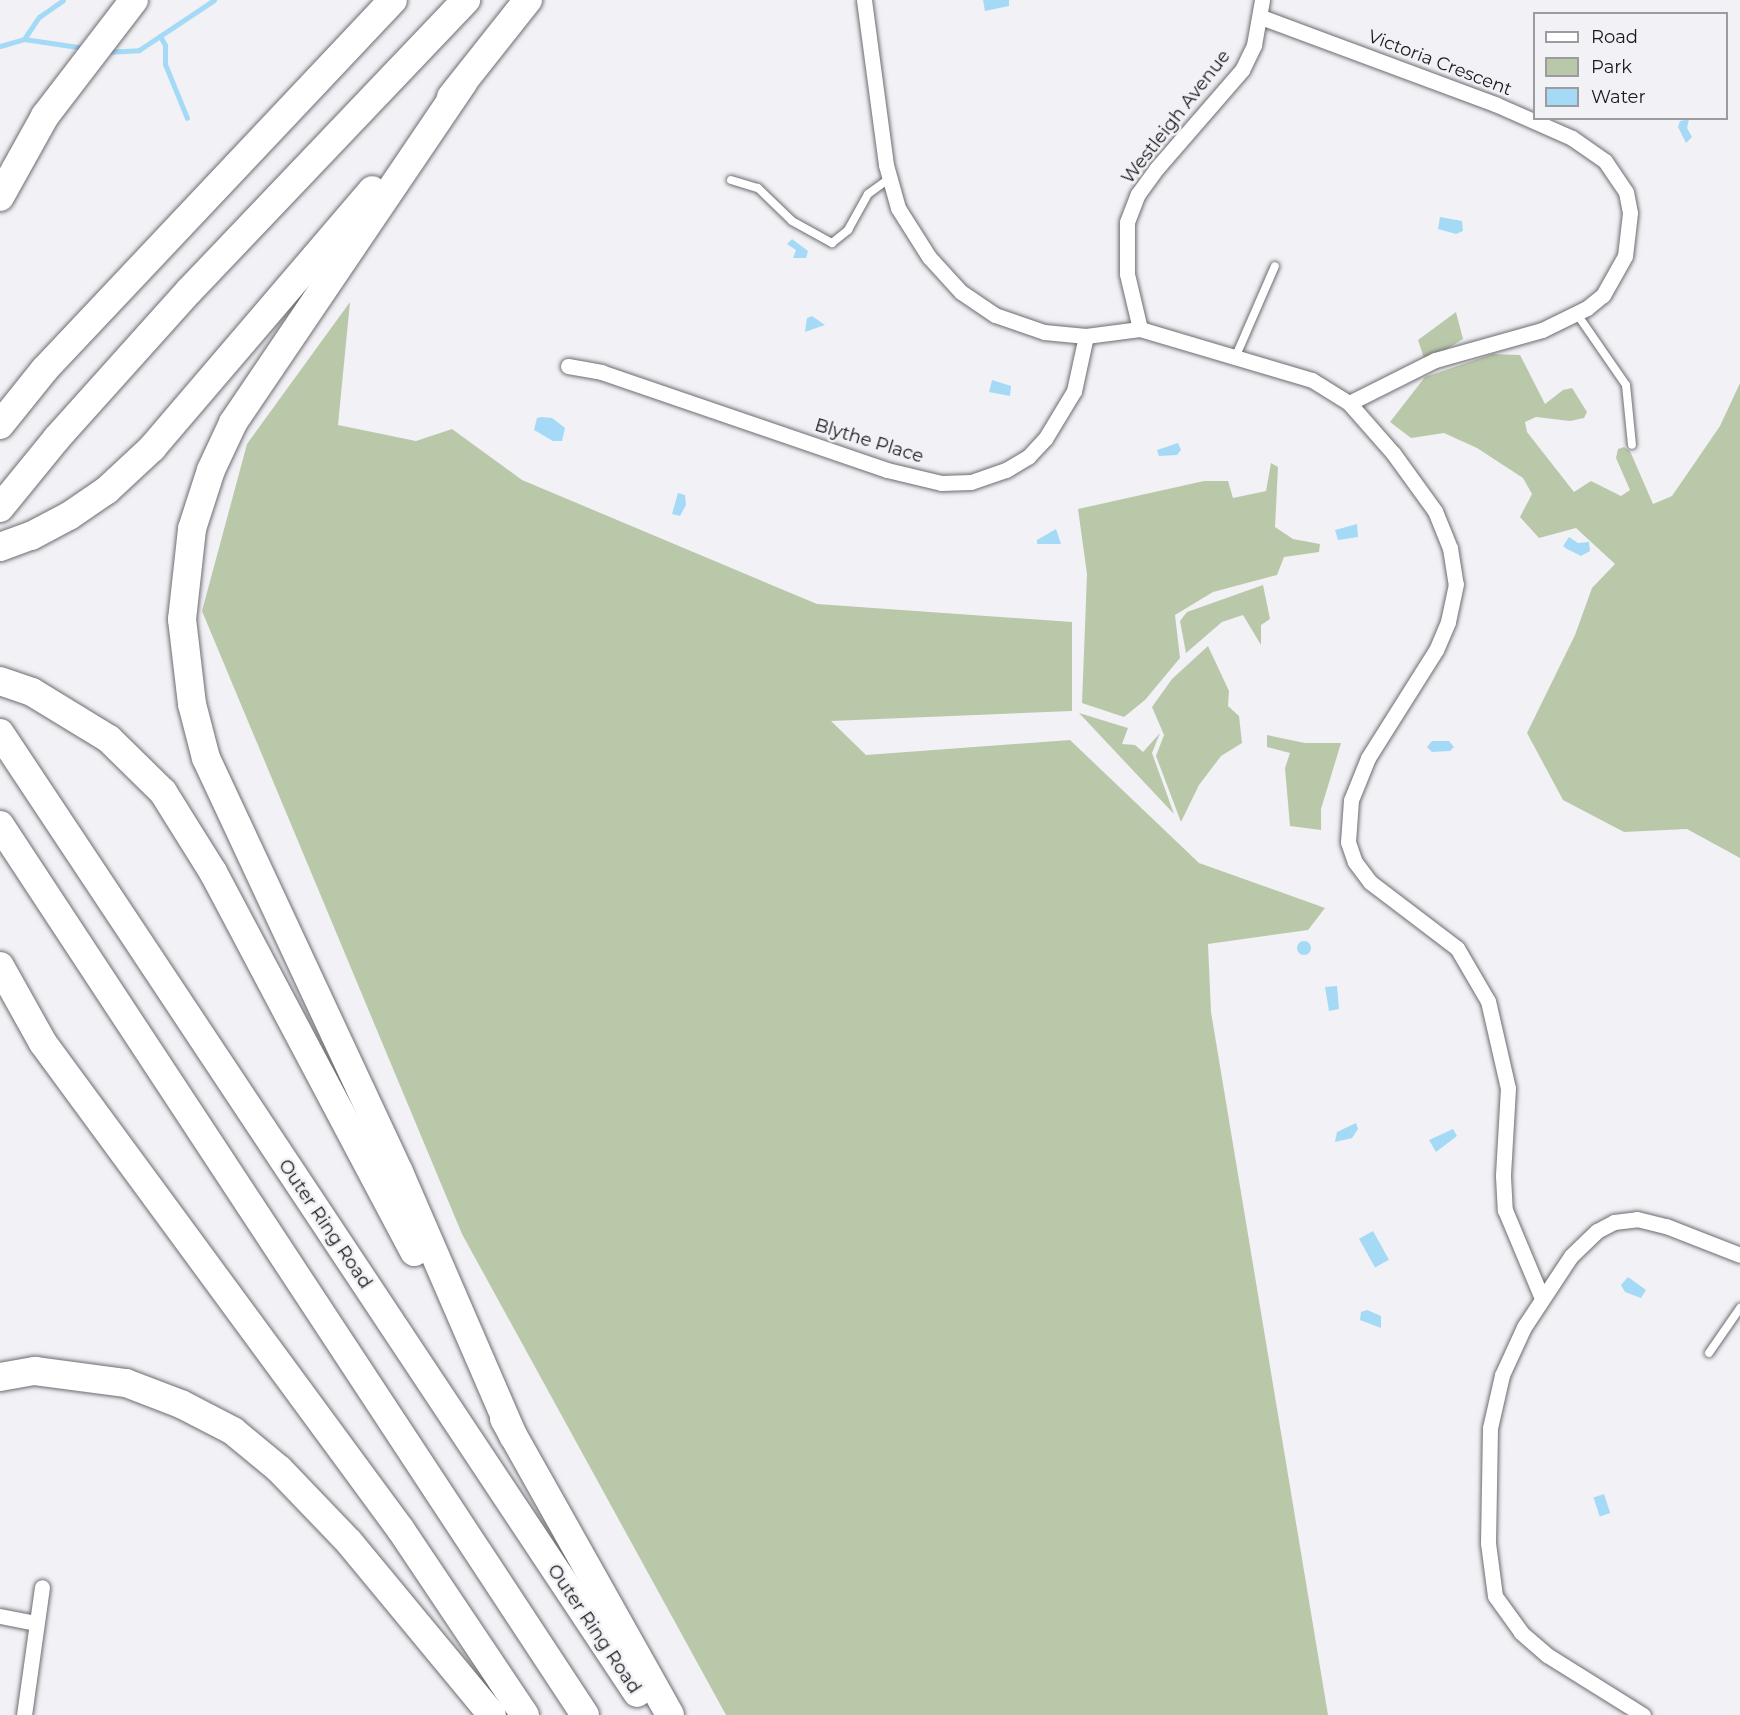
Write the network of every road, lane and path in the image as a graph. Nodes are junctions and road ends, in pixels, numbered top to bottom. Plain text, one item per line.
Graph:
1 (134, 0) edge
2 (393, 0) edge
3 (466, 0) edge
4 (528, 0) edge
5 (864, 0) edge
6 (1262, 0) edge
7 (1262, 17) junction
8 (463, 83) junction
9 (890, 178) junction
10 (731, 180) dead end
11 (0, 197) edge
12 (1275, 267) dead end
13 (1577, 314) junction
14 (1140, 329) junction
15 (1086, 336) junction
16 (1235, 358) junction
17 (568, 366) dead end
18 (1349, 403) junction
19 (0, 425) edge
20 (1632, 445) dead end
21 (0, 508) edge
22 (0, 547) edge
23 (0, 681) edge
24 (0, 732) edge
25 (0, 825) edge
26 (0, 966) edge
27 (1740, 1255) edge
28 (1540, 1296) junction
29 (1740, 1308) edge
30 (1709, 1353) dead end
31 (0, 1377) edge
32 (513, 1436) junction
33 (42, 1587) dead end
34 (0, 1616) edge
35 (36, 1623) junction
36 (24, 1715) edge
37 (492, 1715) edge
38 (525, 1715) edge
39 (585, 1715) edge
40 (651, 1715) edge
41 (670, 1715) edge
42 (1642, 1715) edge

1 - 11 highway
2 - 19 highway
3 - 21 highway
4 - 8 highway
5 - 9 street
6 - 7 street, Westleigh Avenue
7 - 13 street, Victoria Crescent
7 - 14 street, Westleigh Avenue
8 - 22 highway
8 - 32 highway
9 - 10 lane
9 - 15 street
12 - 16 lane
13 - 18 street, Victoria Crescent
13 - 20 lane
14 - 15 street
14 - 16 street
15 - 17 street, Blythe Place
16 - 18 street
18 - 28 street
23 - 32 highway
24 - 40 highway, Outer Ring Road
25 - 39 highway
26 - 38 highway
27 - 28 street
28 - 42 street
29 - 30 lane
31 - 37 highway
32 - 41 highway
33 - 35 street
34 - 35 street
35 - 36 street

